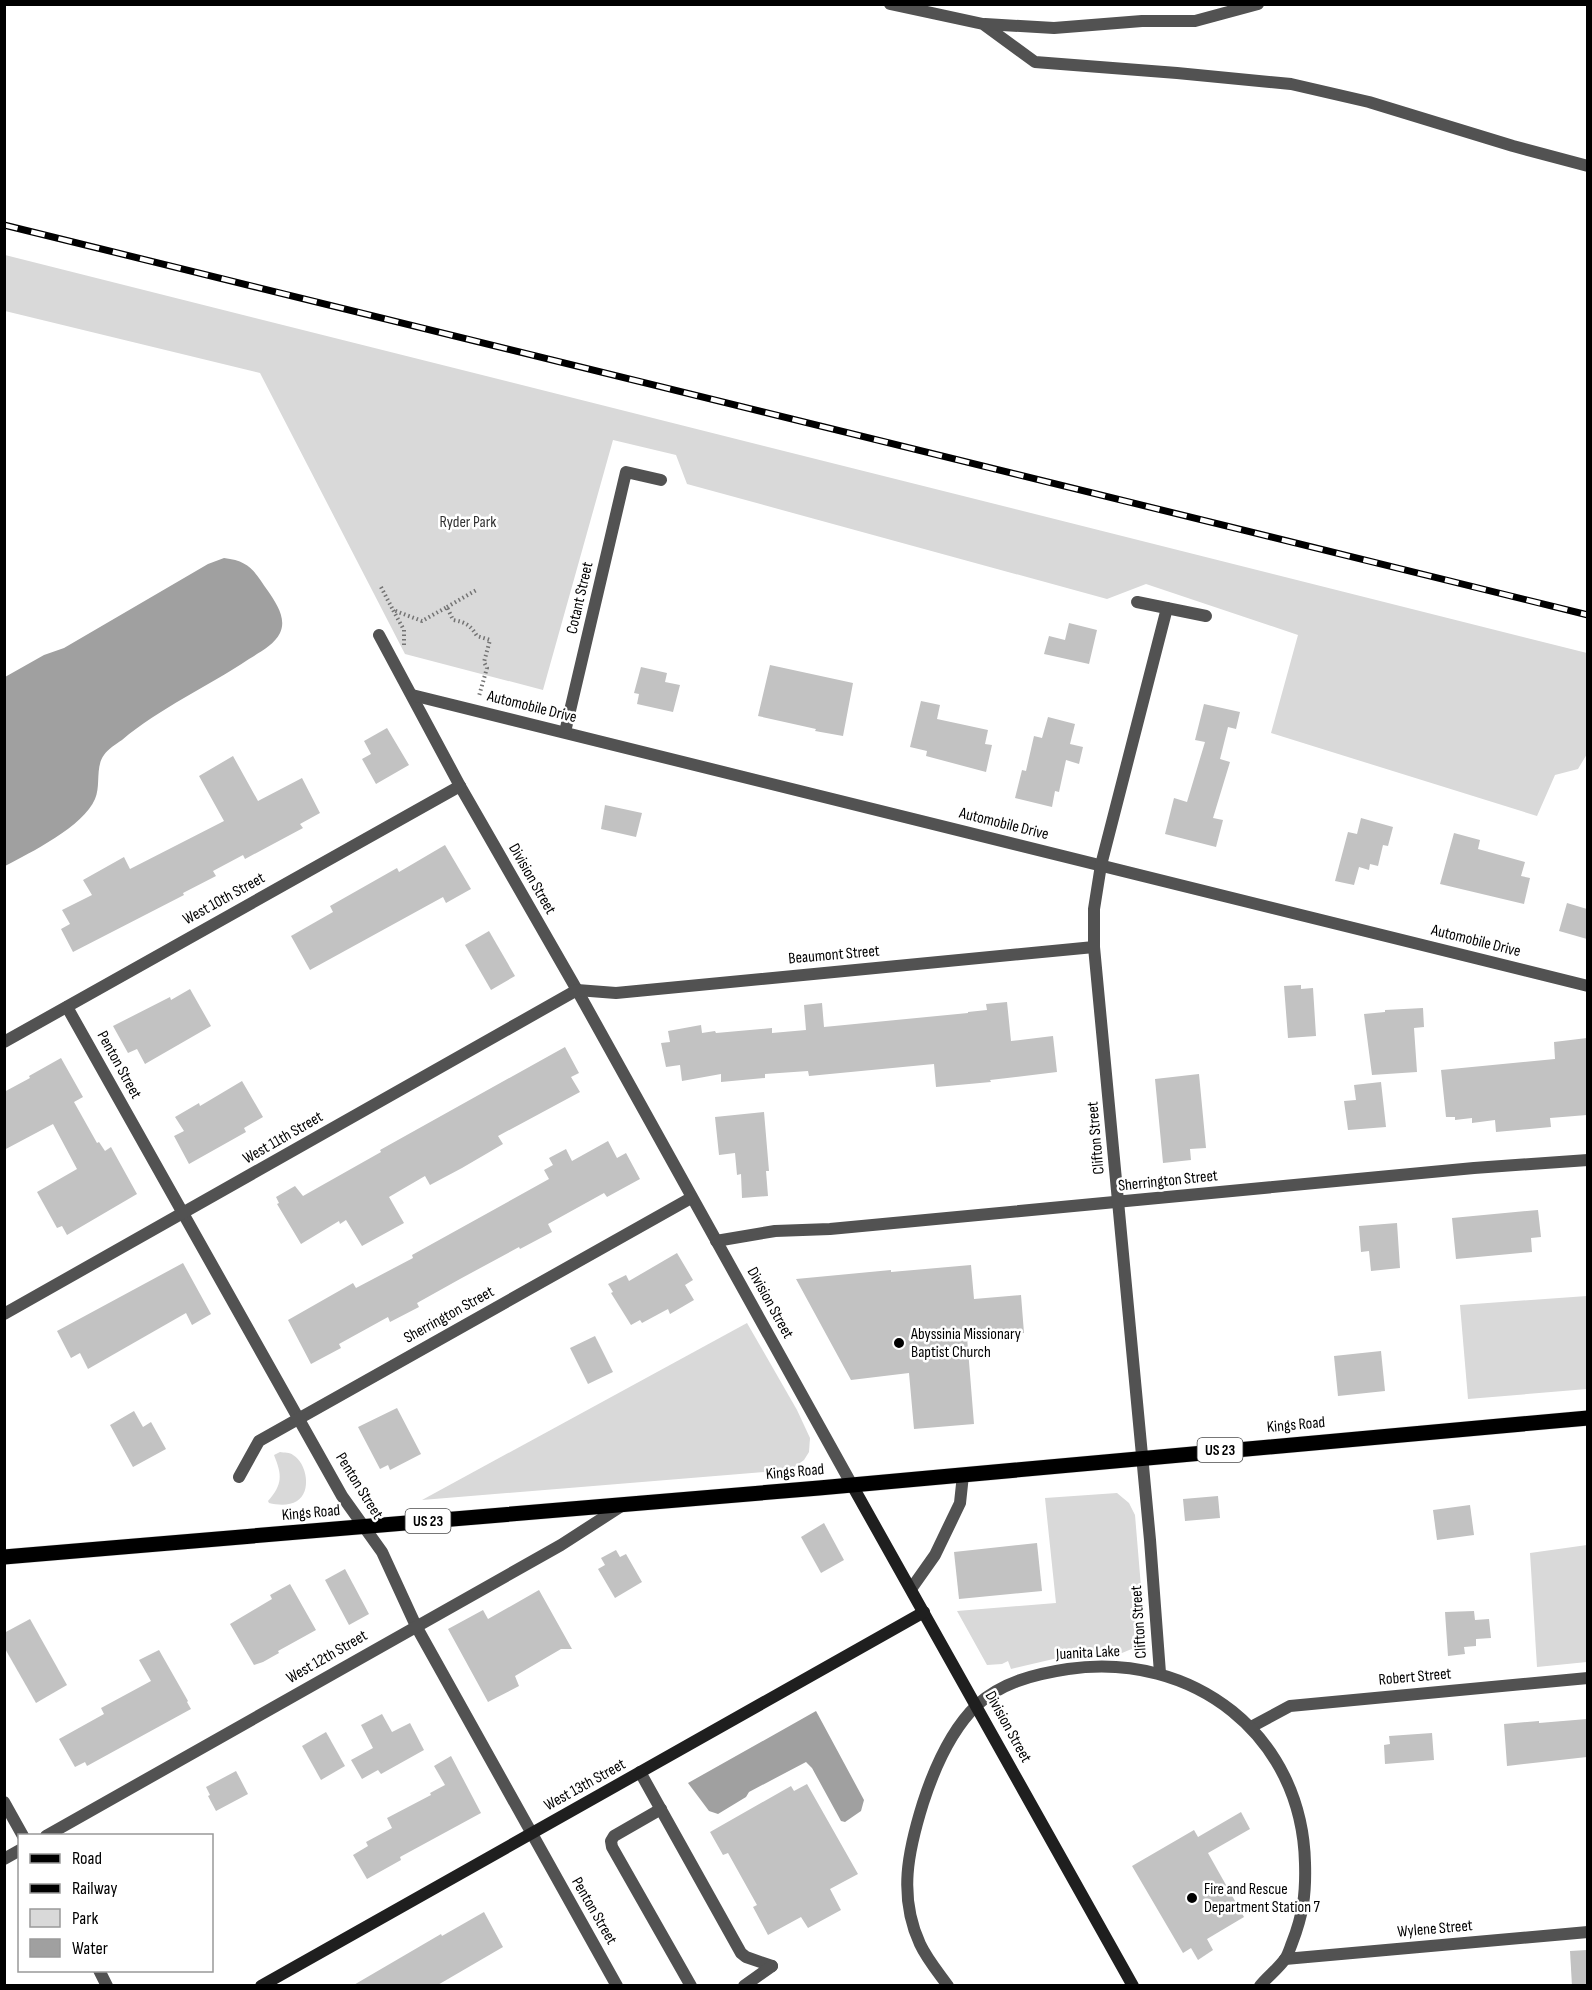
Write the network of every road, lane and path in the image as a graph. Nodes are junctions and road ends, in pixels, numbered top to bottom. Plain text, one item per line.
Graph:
1 (890, 4) edge
2 (1257, 4) edge
3 (983, 24) junction
4 (1587, 166) edge
5 (661, 480) dead end
6 (381, 587) dead end
7 (478, 589) dead end
8 (1137, 602) dead end
9 (447, 607) junction
10 (1167, 608) junction
11 (393, 610) junction
12 (1206, 616) dead end
13 (379, 635) dead end
14 (399, 671) junction
15 (412, 695) junction
16 (474, 710) junction
17 (565, 732) junction
18 (460, 786) junction
19 (1101, 865) junction
20 (1094, 947) junction
21 (1587, 986) edge
22 (577, 990) junction
23 (68, 1006) junction
24 (4, 1042) edge
25 (1587, 1160) edge
26 (691, 1198) junction
27 (1118, 1203) junction
28 (184, 1214) junction
29 (716, 1241) junction
30 (4, 1314) edge
31 (1587, 1418) edge
32 (299, 1419) junction
33 (1141, 1457) junction
34 (963, 1474) junction
35 (239, 1477) dead end
36 (852, 1485) junction
37 (624, 1505) junction
38 (364, 1527) junction
39 (4, 1557) edge
40 (911, 1589) junction
41 (924, 1612) junction
42 (416, 1626) junction
43 (1160, 1673) junction
44 (1587, 1678) edge
45 (977, 1706) junction
46 (1251, 1728) junction
47 (640, 1772) junction
48 (4, 1802) edge
49 (661, 1809) junction
50 (22, 1834) edge
51 (50, 1834) edge
52 (531, 1834) junction
53 (18, 1851) edge
54 (4, 1859) edge
55 (1587, 1932) edge
56 (1285, 1959) junction
57 (100, 1972) edge
58 (107, 1986) edge
59 (261, 1986) edge
60 (617, 1986) edge
61 (691, 1986) edge
62 (744, 1986) edge
63 (948, 1986) edge
64 (1133, 1986) edge
65 (1260, 1986) edge

1 - 3 street
2 - 3 street
3 - 4 street
5 - 17 street, Cotant Street
6 - 11 path
7 - 9 path
8 - 10 street
9 - 11 path
9 - 16 path
10 - 12 street
10 - 19 street, Clifton Street
11 - 14 path
13 - 14 street, Division Street
14 - 15 street, Division Street
15 - 16 street, Automobile Drive
15 - 18 street, Division Street
16 - 17 street, Automobile Drive
17 - 19 street, Automobile Drive
18 - 22 street, Division Street
18 - 23 street, West 10th Street
19 - 20 street, Clifton Street
19 - 21 street, Automobile Drive
20 - 22 street, Beaumont Street
20 - 27 street, Clifton Street
22 - 26 street, Division Street
22 - 28 street, West 11th Street
23 - 24 street, West 10th Street
23 - 28 street, Penton Street
25 - 27 street, Sherrington Street
26 - 29 street, Division Street
26 - 32 street, Sherrington Street
27 - 29 street, Sherrington Street
27 - 33 street, Clifton Street
28 - 30 street, West 11th Street
28 - 32 street, Penton Street
29 - 36 street, Division Street
31 - 33 main road, Kings Road / US 23
32 - 35 street, Sherrington Street
32 - 38 street, Penton Street
33 - 34 main road, Kings Road / US 23
33 - 43 street, Clifton Street
34 - 36 main road, Kings Road / US 23
34 - 40 street
36 - 37 main road, Kings Road / US 23
36 - 40 street, Division Street
37 - 38 main road, Kings Road / US 23
37 - 42 street, West 12th Street
38 - 39 main road, Kings Road / US 23
38 - 42 street, Penton Street
40 - 41 street, Division Street
41 - 45 street, Division Street
41 - 47 street, West 13th Street
42 - 51 street, West 12th Street
42 - 52 street, Penton Street
43 - 45 street, Juanita Lake
43 - 46 street, Juanita Lake
44 - 46 street, Robert Street
45 - 63 street, Juanita Lake
45 - 64 street, Division Street
46 - 56 street, Juanita Lake
47 - 49 street
47 - 52 street, West 13th Street
48 - 50 street
49 - 61 street
49 - 62 street
52 - 59 street, West 13th Street
52 - 60 street, Penton Street
53 - 54 street
55 - 56 street, Wylene Street
56 - 65 street, Juanita Lake
57 - 58 street

